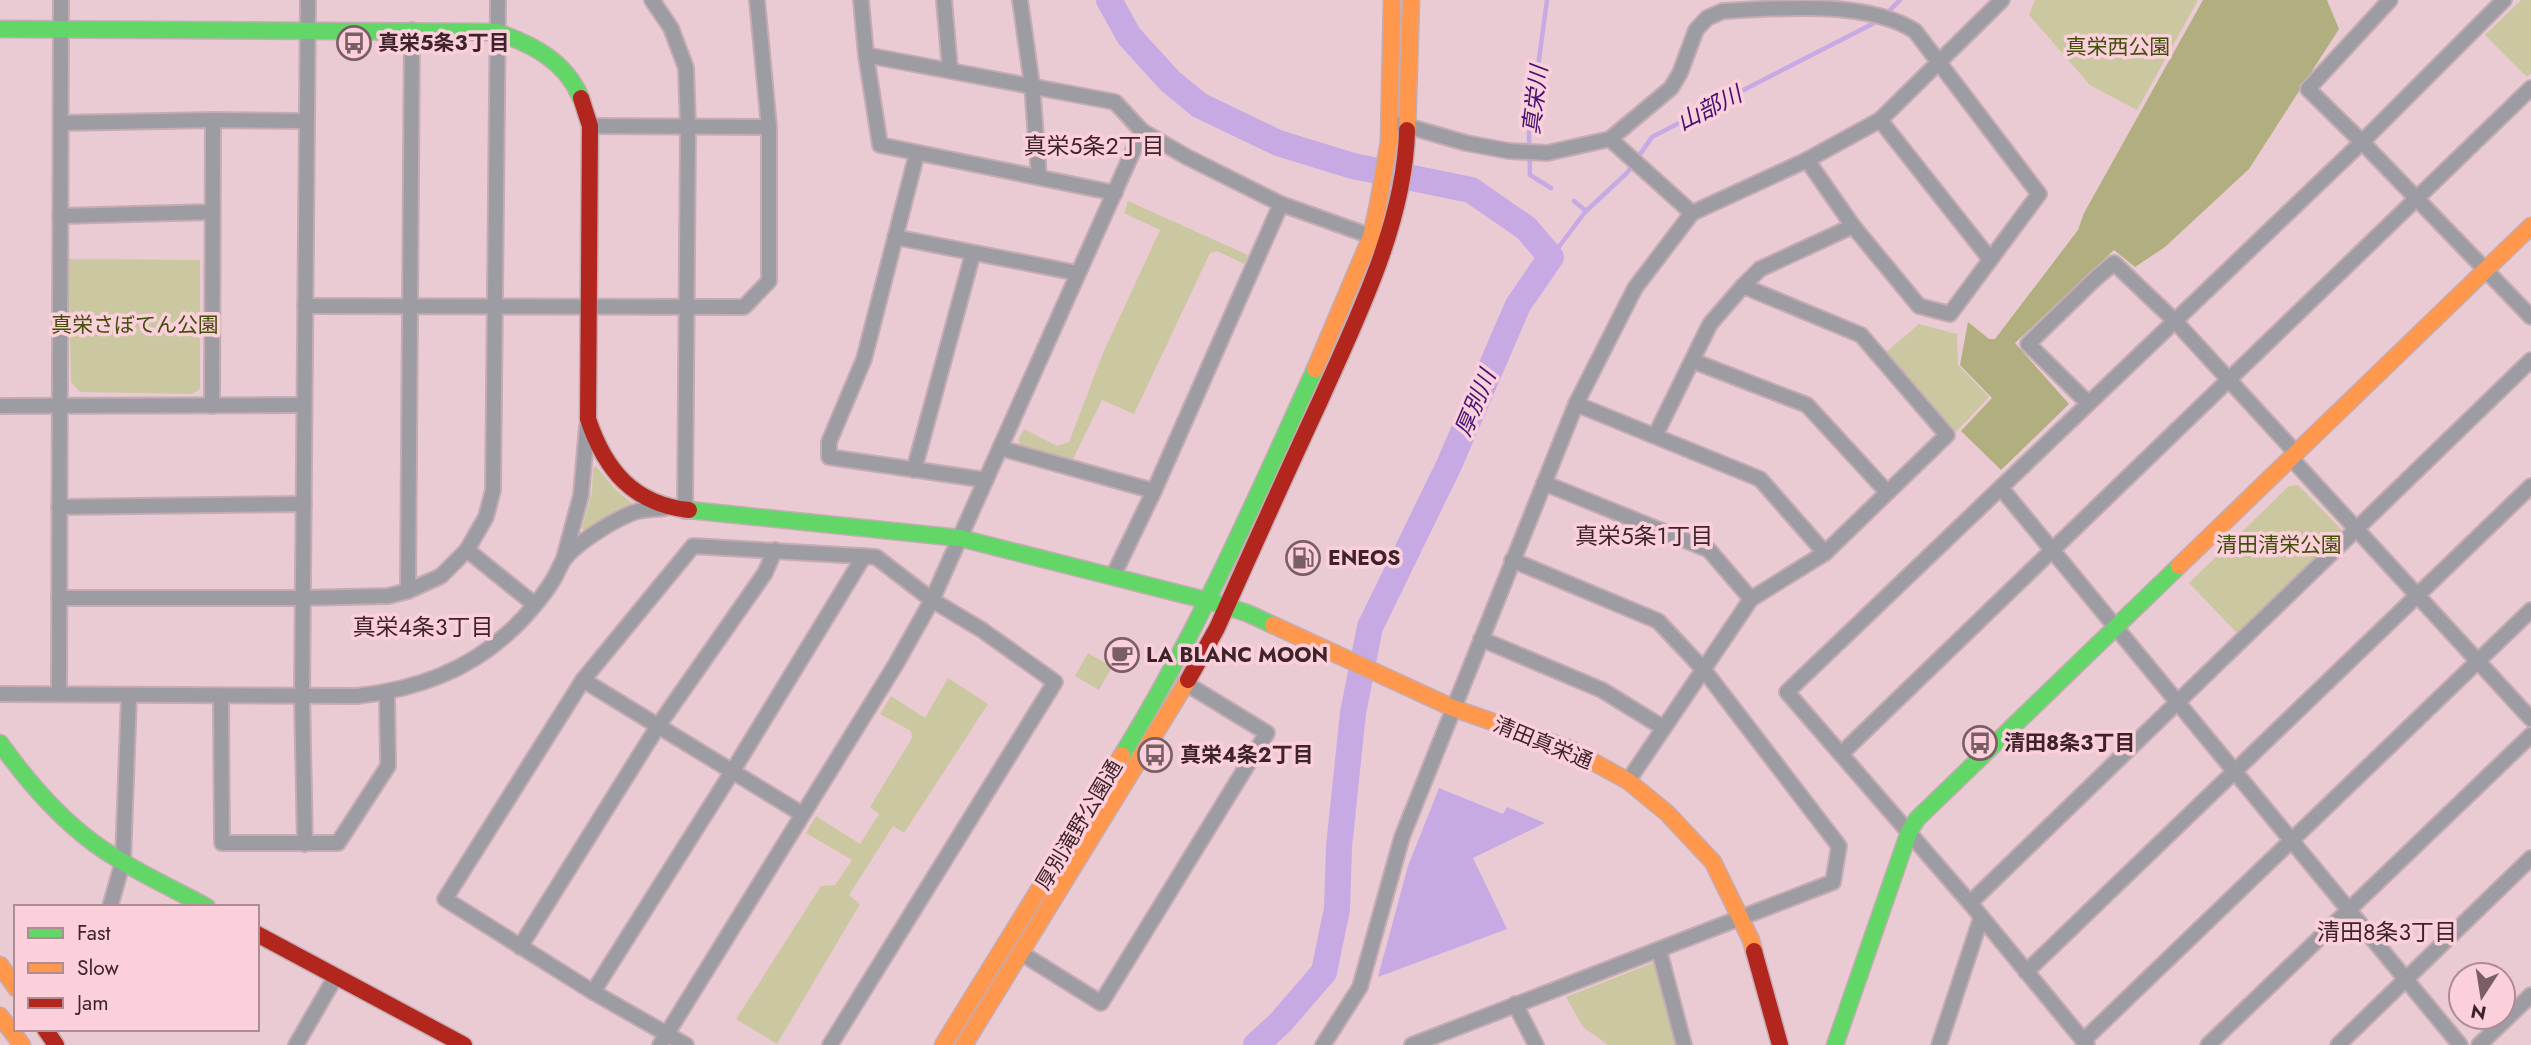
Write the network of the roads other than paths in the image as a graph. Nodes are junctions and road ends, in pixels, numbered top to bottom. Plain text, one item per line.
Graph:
1 (61, 0) edge
2 (308, 0) edge
3 (498, 0) edge
4 (652, 0) edge
5 (757, 0) edge
6 (861, 0) edge
7 (944, 0) edge
8 (1020, 0) edge
9 (1392, 0) edge
10 (1411, 0) edge
11 (2002, 0) edge
12 (2390, 0) edge
13 (2504, 0) edge
14 (0, 29) edge
15 (61, 29) junction
16 (308, 29) junction
17 (412, 30) junction
18 (497, 32) junction
19 (866, 55) junction
20 (1939, 63) junction
21 (950, 69) junction
22 (1032, 85) junction
23 (2531, 88) edge
24 (213, 120) junction
25 (1880, 120) junction
26 (307, 121) junction
27 (1390, 121) junction
28 (61, 123) junction
29 (1408, 125) junction
30 (590, 126) junction
31 (688, 126) junction
32 (769, 127) junction
33 (1142, 131) junction
34 (2362, 142) junction
35 (1614, 143) junction
36 (917, 153) junction
37 (1807, 160) junction
38 (1039, 177) junction
39 (1115, 193) junction
40 (2417, 197) junction
41 (1281, 204) junction
42 (212, 212) junction
43 (1692, 214) junction
44 (60, 216) junction
45 (1853, 226) junction
46 (2531, 226) edge
47 (895, 237) junction
48 (1378, 238) junction
49 (973, 253) junction
50 (1990, 260) junction
51 (2485, 270) junction
52 (1077, 273) junction
53 (1743, 286) junction
54 (410, 304) junction
55 (305, 306) junction
56 (497, 306) junction
57 (687, 307) junction
58 (589, 308) junction
59 (2531, 317) edge
60 (2175, 321) junction
61 (2531, 360) edge
62 (1693, 361) junction
63 (2228, 380) junction
64 (2088, 403) junction
65 (1576, 404) junction
66 (304, 405) junction
67 (0, 406) edge
68 (212, 406) junction
69 (60, 408) junction
70 (588, 419) junction
71 (1655, 436) junction
72 (1000, 449) junction
73 (2294, 455) junction
74 (914, 470) junction
75 (986, 480) junction
76 (1544, 483) junction
77 (2531, 486) edge
78 (2001, 488) junction
79 (1154, 491) junction
80 (1887, 492) junction
81 (303, 505) junction
82 (60, 507) junction
83 (667, 508) junction
84 (685, 511) junction
85 (2357, 529) junction
86 (960, 538) junction
87 (467, 550) junction
88 (775, 550) junction
89 (2054, 551) junction
90 (1825, 553) junction
91 (864, 556) junction
92 (564, 559) junction
93 (1512, 560) junction
94 (1113, 576) junction
95 (408, 592) junction
96 (2417, 596) junction
97 (59, 598) junction
98 (303, 598) junction
99 (1751, 599) junction
100 (932, 600) junction
101 (1209, 601) junction
102 (534, 604) junction
103 (1228, 606) junction
104 (2531, 610) edge
105 (2115, 627) junction
106 (1481, 639) junction
107 (2479, 661) junction
108 (1704, 670) junction
109 (583, 680) junction
110 (1185, 683) junction
111 (387, 693) junction
112 (0, 694) edge
113 (59, 694) junction
114 (129, 695) junction
115 (221, 695) junction
116 (302, 696) junction
117 (2176, 703) junction
118 (1453, 708) junction
119 (2531, 719) edge
120 (658, 726) junction
121 (1662, 727) junction
122 (2531, 735) edge
123 (0, 743) edge
124 (1841, 754) junction
125 (732, 772) junction
126 (2234, 772) junction
127 (1628, 781) junction
128 (802, 814) junction
129 (1909, 832) junction
130 (2293, 841) junction
131 (305, 844) junction
132 (2531, 859) edge
133 (123, 861) junction
134 (1969, 903) junction
135 (111, 905) edge
136 (203, 905) edge
137 (2348, 912) junction
138 (1742, 917) junction
139 (1981, 918) junction
140 (259, 935) edge
141 (520, 947) junction
142 (1659, 950) junction
143 (1021, 953) junction
144 (0, 965) edge
145 (2026, 972) junction
146 (336, 976) junction
147 (2406, 979) junction
148 (14, 985) edge
149 (593, 992) junction
150 (2531, 995) edge
151 (1516, 1004) junction
152 (0, 1016) edge
153 (664, 1040) edge
154 (1429, 1042) edge
155 (1944, 1042) edge
156 (2085, 1043) edge
157 (22, 1045) edge
158 (296, 1045) edge
159 (464, 1045) edge
160 (687, 1045) edge
161 (830, 1045) edge
162 (943, 1045) edge
163 (964, 1045) edge
164 (1322, 1045) edge
165 (1412, 1045) edge
166 (1536, 1045) edge
167 (1684, 1045) edge
168 (1780, 1045) edge
169 (1835, 1045) edge
170 (2208, 1045) edge
171 (2338, 1045) edge
172 (2460, 1045) edge
173 (2479, 1045) edge

1 - 15 street
2 - 16 street
3 - 18 street
4 - 31 street
5 - 32 street
6 - 19 street
7 - 21 street
8 - 22 street
9 - 27 street
10 - 29 street
11 - 20 street
12 - 34 street
13 - 34 street
14 - 15 street
15 - 16 street
15 - 28 street
16 - 17 street
16 - 26 street
17 - 18 street
17 - 54 street
18 - 30 street
18 - 56 street
19 - 21 street
19 - 36 street
20 - 25 street
20 - 35 street
20 - 50 street
21 - 22 street
22 - 33 street
22 - 38 street
23 - 40 street
24 - 26 street
24 - 28 street
24 - 42 street
25 - 37 street
25 - 50 street
26 - 55 street
27 - 29 street
27 - 48 street
28 - 44 street
29 - 35 street
29 - 48 street
30 - 31 street
30 - 58 street, 清田真栄通
31 - 32 street
31 - 57 street
32 - 57 street
33 - 39 street
33 - 41 street
34 - 40 street
34 - 60 street
35 - 43 street
36 - 38 street
36 - 47 street
37 - 43 street
37 - 45 street
38 - 39 street
39 - 52 street
40 - 51 street
40 - 63 street
41 - 48 street
41 - 79 street
42 - 44 street
42 - 68 street
43 - 65 street
44 - 69 street
45 - 50 street
45 - 53 street
46 - 51 street
47 - 49 street
47 - 74 street
48 - 101 street, 厚別滝野公園通
48 - 103 street, 厚別滝野公園通
49 - 52 street
49 - 74 street
51 - 59 street
51 - 73 street
52 - 72 street
53 - 62 street
53 - 80 street
54 - 55 street
54 - 56 street
54 - 95 street
55 - 66 street
56 - 58 street
56 - 87 street
57 - 58 street
57 - 84 street
58 - 70 street, 清田真栄通
60 - 63 street
60 - 64 street
60 - 64 street
61 - 85 street
62 - 71 street
62 - 80 street
63 - 73 street
63 - 89 street
64 - 78 street
65 - 71 street
65 - 76 street
66 - 68 street
66 - 81 street
67 - 69 street
68 - 69 street
69 - 82 street
70 - 83 street, 清田真栄通
70 - 92 street
71 - 90 street
72 - 75 street
72 - 79 street
73 - 85 street
73 - 105 street
74 - 75 street
75 - 86 street
76 - 93 street
76 - 99 street
77 - 96 street
78 - 89 street
78 - 124 street
79 - 94 street
80 - 90 street
81 - 82 street
81 - 98 street
82 - 97 street
83 - 84 street, 清田真栄通
83 - 92 street
84 - 86 street, 清田真栄通
85 - 96 street
85 - 117 street
86 - 94 street, 清田真栄通
86 - 100 street
87 - 95 street
87 - 102 street
88 - 91 street
88 - 109 street
88 - 120 street
89 - 105 street
89 - 124 street
90 - 99 street
91 - 100 street
91 - 125 street
92 - 102 street
93 - 106 street
93 - 108 street
94 - 101 street, 清田真栄通
95 - 98 street
96 - 107 street
96 - 126 street
97 - 98 street
97 - 113 street
98 - 116 street
99 - 108 street
100 - 128 street
100 - 161 street
101 - 103 street, 清田真栄通
101 - 162 street, 厚別滝野公園通
102 - 111 street
103 - 110 street, 厚別滝野公園通
103 - 118 street, 清田真栄通
104 - 107 street
105 - 117 street
105 - 129 street
106 - 118 street
106 - 121 street
107 - 119 street
107 - 130 street
108 - 121 street
108 - 138 street
109 - 120 street
109 - 141 street
110 - 143 street, 厚別滝野公園通
110 - 143 street
111 - 116 street
111 - 131 street
112 - 113 street
113 - 114 street
114 - 115 street
114 - 133 street
115 - 116 street
115 - 131 street
116 - 131 street
117 - 126 street
117 - 134 street
118 - 127 street, 清田真栄通
118 - 164 street
120 - 125 street
120 - 141 street
121 - 127 street
122 - 137 street
123 - 133 street
124 - 129 street
125 - 128 street
125 - 149 street
126 - 130 street
126 - 145 street
127 - 138 street, 清田真栄通
128 - 153 street
129 - 134 street
129 - 169 street
130 - 137 street
130 - 156 street
132 - 147 street
133 - 135 street
133 - 136 street
134 - 139 street
137 - 147 street
137 - 170 street
138 - 142 street
138 - 168 street, 清田真栄通
139 - 145 street
139 - 155 street
140 - 146 street
141 - 149 street
142 - 151 street
142 - 167 street
143 - 163 street, 厚別滝野公園通
144 - 148 street
145 - 156 street
146 - 158 street
146 - 159 street
147 - 171 street
147 - 172 street
149 - 153 street
150 - 173 street
151 - 154 street
151 - 166 street
152 - 157 street
153 - 160 street
154 - 165 street

